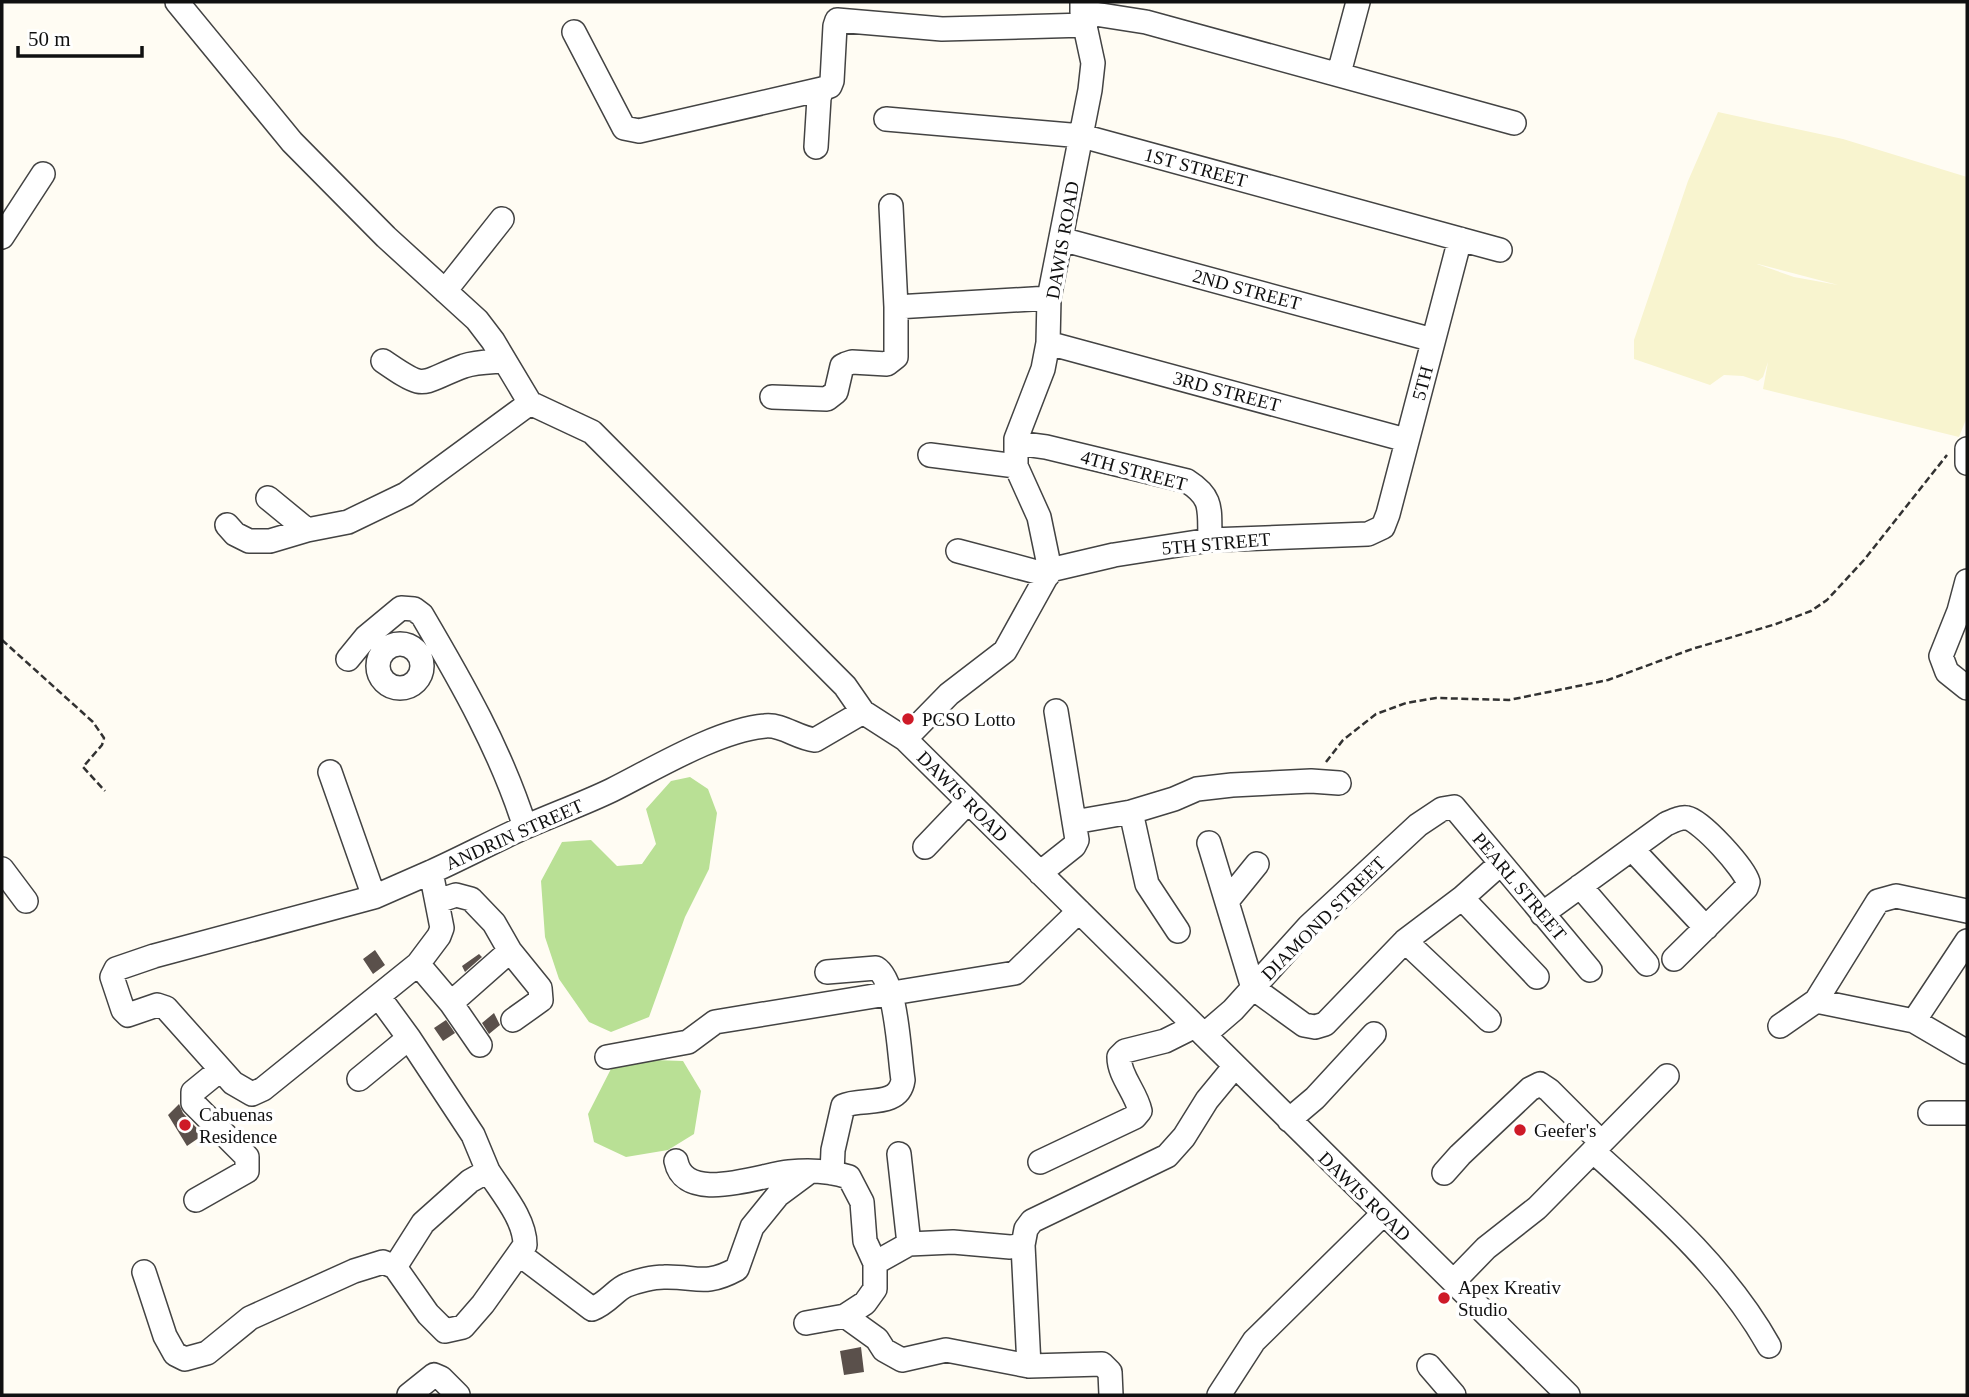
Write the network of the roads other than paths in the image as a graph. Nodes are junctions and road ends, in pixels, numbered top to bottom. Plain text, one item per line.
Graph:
1 (177, 2) edge
2 (1359, 2) edge
3 (1148, 12) edge
4 (1083, 13) edge
5 (574, 32) dead end
6 (1339, 73) junction
7 (822, 89) junction
8 (886, 118) dead end
9 (1514, 123) dead end
10 (1082, 136) junction
11 (817, 147) dead end
12 (43, 174) dead end
13 (891, 206) dead end
14 (502, 219) dead end
15 (2, 237) edge
16 (1060, 239) junction
17 (1461, 239) junction
18 (1500, 250) dead end
19 (445, 291) junction
20 (1049, 298) junction
21 (896, 307) junction
22 (1433, 340) junction
23 (1048, 343) junction
24 (383, 361) dead end
25 (503, 361) junction
26 (772, 397) dead end
27 (530, 403) junction
28 (1406, 440) junction
29 (1016, 443) junction
30 (930, 455) dead end
31 (1016, 466) junction
32 (268, 498) dead end
33 (227, 525) dead end
34 (1383, 527) joint
35 (307, 530) junction
36 (1210, 540) junction
37 (958, 551) dead end
38 (1049, 573) junction
39 (1967, 580) edge
40 (348, 659) dead end
41 (1967, 688) edge
42 (1056, 710) dead end
43 (863, 712) junction
44 (905, 739) junction
45 (330, 772) dead end
46 (1339, 783) dead end
47 (968, 802) junction
48 (1448, 808) joint
49 (1131, 812) junction
50 (1074, 822) junction
51 (524, 827) junction
52 (1209, 843) dead end
53 (925, 847) dead end
54 (1633, 850) junction
55 (1258, 864) dead end
56 (1500, 864) junction
57 (2, 869) edge
58 (431, 872) junction
59 (1040, 873) junction
60 (1580, 886) junction
61 (374, 897) junction
62 (1462, 898) junction
63 (26, 901) dead end
64 (438, 901) junction
65 (1227, 901) junction
66 (1079, 911) junction
67 (1967, 911) edge
68 (1542, 914) junction
69 (1706, 928) junction
70 (1178, 931) dead end
71 (1405, 941) junction
72 (1967, 941) edge
73 (510, 951) junction
74 (1674, 959) dead end
75 (418, 964) junction
76 (1647, 964) dead end
77 (1590, 970) dead end
78 (827, 972) dead end
79 (1537, 977) dead end
80 (1253, 988) junction
81 (892, 992) junction
82 (379, 997) junction
83 (1816, 1001) junction
84 (451, 1003) junction
85 (513, 1020) dead end
86 (1489, 1020) dead end
87 (1914, 1021) junction
88 (1780, 1026) dead end
89 (1200, 1031) junction
90 (1374, 1034) dead end
91 (409, 1038) junction
92 (480, 1045) dead end
93 (1967, 1052) edge
94 (607, 1057) dead end
95 (1235, 1066) junction
96 (1667, 1076) dead end
97 (226, 1077) junction
98 (359, 1079) dead end
99 (1930, 1113) dead end
100 (1967, 1113) edge
101 (1289, 1120) junction
102 (1597, 1147) junction
103 (899, 1154) dead end
104 (676, 1161) dead end
105 (1040, 1162) dead end
106 (488, 1171) junction
107 (820, 1172) junction
108 (1444, 1173) dead end
109 (196, 1200) dead end
110 (1383, 1214) junction
111 (909, 1244) junction
112 (1023, 1244) junction
113 (519, 1254) junction
114 (874, 1263) junction
115 (395, 1267) junction
116 (144, 1272) dead end
117 (1454, 1281) junction
118 (845, 1316) junction
119 (806, 1322) dead end
120 (1769, 1346) dead end
121 (1029, 1366) junction
122 (1429, 1366) dead end
123 (1448, 1393) edge
124 (410, 1395) edge
125 (458, 1395) edge
126 (1111, 1395) edge
127 (1219, 1395) edge
128 (1568, 1395) edge

1 - 19 street
2 - 6 street
3 - 4 street
3 - 6 street
4 - 7 street
4 - 10 street, DAWIS ROAD
5 - 7 street
6 - 9 street
7 - 11 street
8 - 10 street, 1ST STREET
10 - 16 street, DAWIS ROAD
10 - 17 street, 1ST STREET
12 - 15 street
13 - 21 street
14 - 19 street
16 - 20 street, DAWIS ROAD
16 - 22 street, 2ND STREET
17 - 18 street, 1ST STREET
17 - 22 street, 5TH
19 - 25 street
20 - 21 street
20 - 23 street, DAWIS ROAD
21 - 26 street
22 - 28 street, 5TH
23 - 28 street, 3RD STREET
23 - 29 street, DAWIS ROAD
24 - 25 street
25 - 27 street
27 - 35 street
27 - 43 street
28 - 34 street, 5TH
29 - 31 street, DAWIS ROAD
29 - 36 street, 4TH STREET
30 - 31 street
31 - 38 street, DAWIS ROAD
32 - 35 street
33 - 35 street
34 - 36 street, 5TH STREET
36 - 38 street, 5TH STREET
37 - 38 street
38 - 44 street, DAWIS ROAD
39 - 41 street
40 - 51 street
42 - 50 street
43 - 44 street
43 - 51 street, ANDRIN STREET
44 - 47 street, DAWIS ROAD
45 - 61 street
46 - 49 street
47 - 53 street
47 - 59 street, DAWIS ROAD
48 - 56 street, PEARL STREET
48 - 80 street, DIAMOND STREET
49 - 50 street
49 - 70 street
50 - 59 street
51 - 58 street, ANDRIN STREET
52 - 65 street
54 - 60 street
54 - 69 street
54 - 69 street
55 - 65 street
56 - 62 street
56 - 68 street, PEARL STREET
57 - 63 street
58 - 61 street
58 - 64 street, ANDRIN STREET
59 - 66 street, DAWIS ROAD
60 - 68 street
60 - 76 street
61 - 97 street
62 - 71 street
62 - 79 street
64 - 73 street
64 - 75 street, ANDRIN STREET
65 - 80 street
66 - 81 street
66 - 89 street, DAWIS ROAD
67 - 83 street
68 - 77 street, PEARL STREET
69 - 74 street
71 - 80 street
71 - 86 street
72 - 87 street
73 - 84 street
73 - 85 street
75 - 82 street, ANDRIN STREET
75 - 84 street
78 - 81 street
80 - 89 street, DIAMOND STREET
81 - 94 street
81 - 107 street
82 - 91 street
82 - 97 street, ANDRIN STREET
83 - 87 street
83 - 88 street
84 - 92 street
87 - 93 street
89 - 95 street, DAWIS ROAD
89 - 105 street, DIAMOND STREET
90 - 101 street
91 - 98 street
91 - 106 street
95 - 101 street, DAWIS ROAD
95 - 112 street
96 - 102 street
97 - 109 street
99 - 100 street
101 - 110 street, DAWIS ROAD
102 - 108 street
102 - 117 street
102 - 120 street
103 - 111 street
104 - 107 street
106 - 113 street
106 - 115 street
107 - 113 street
107 - 114 street
110 - 117 street, DAWIS ROAD
110 - 127 street
111 - 112 street
111 - 114 street
112 - 121 street
113 - 115 street
114 - 118 street
115 - 116 street
117 - 128 street, DAWIS ROAD
118 - 119 street
118 - 121 street
121 - 126 street
122 - 123 street
124 - 125 street

